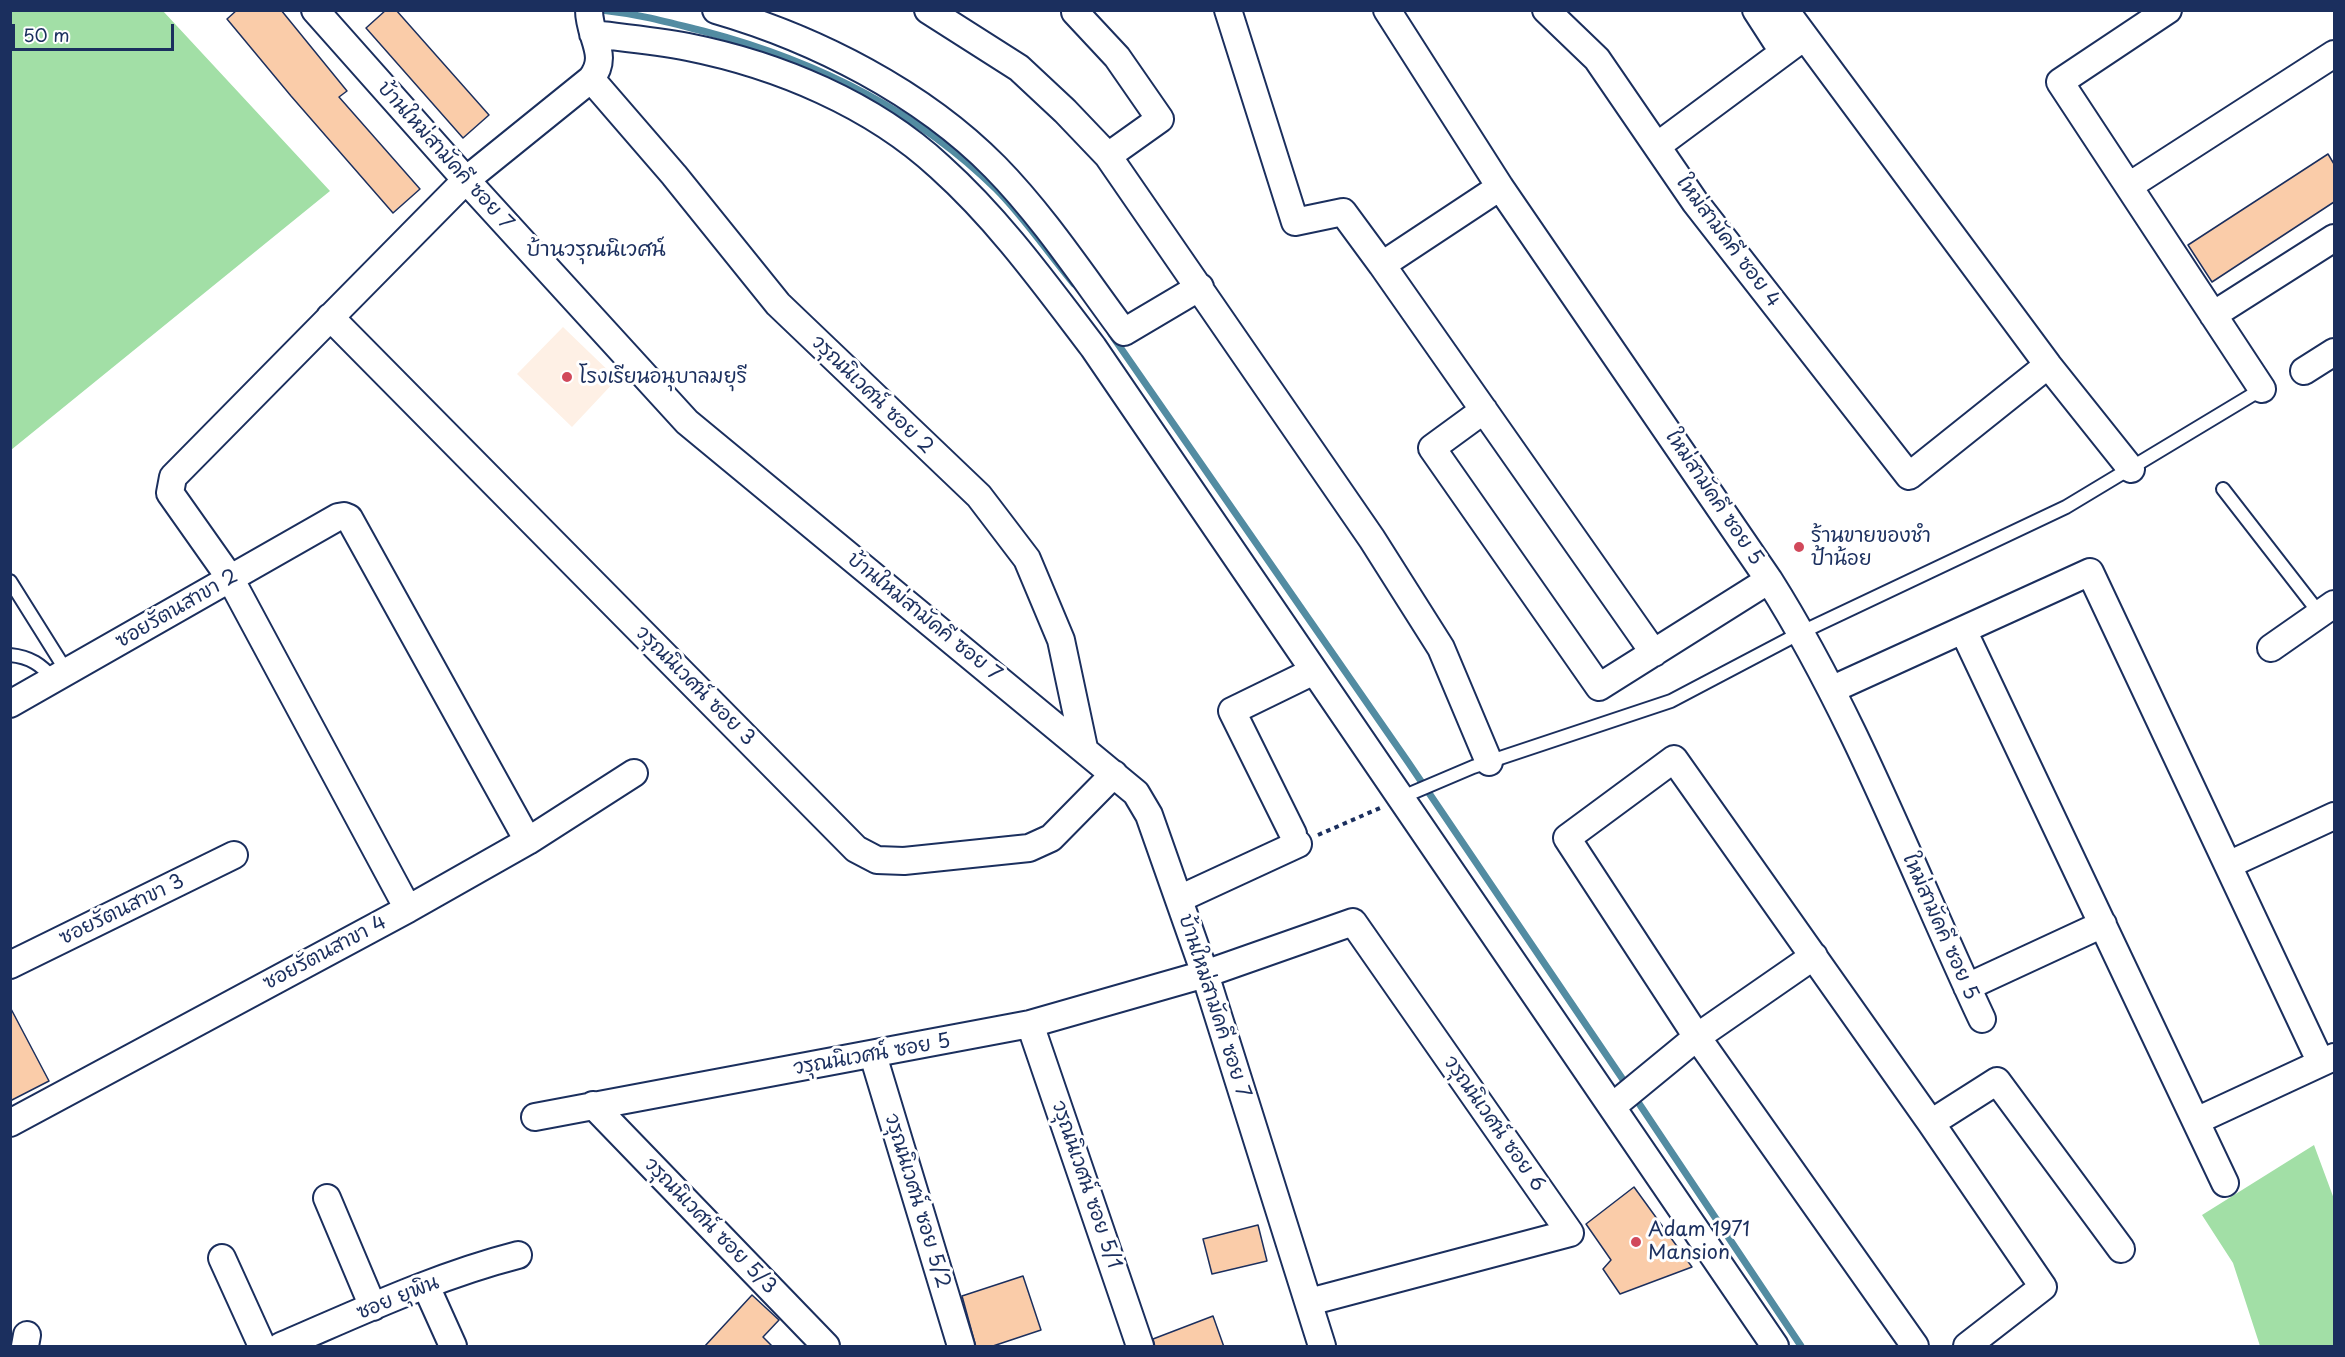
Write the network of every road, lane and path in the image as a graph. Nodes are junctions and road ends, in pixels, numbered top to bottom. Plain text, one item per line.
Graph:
1 (315, 10) edge
2 (716, 10) edge
3 (928, 10) edge
4 (1228, 10) edge
5 (1387, 10) edge
6 (1546, 10) edge
7 (1756, 10) edge
8 (1785, 10) edge
9 (2168, 10) edge
10 (1075, 12) edge
11 (590, 21) edge
12 (1804, 36) junction
13 (1776, 41) dead end
14 (2334, 54) edge
15 (591, 80) junction
16 (1657, 146) junction
17 (1108, 156) junction
18 (466, 180) junction
19 (2128, 186) junction
20 (1500, 187) junction
21 (2334, 238) edge
22 (1382, 265) junction
23 (1200, 287) junction
24 (2213, 315) junction
25 (330, 317) junction
26 (2334, 352) edge
27 (2048, 365) junction
28 (2304, 371) dead end
29 (2262, 389) joint
30 (1484, 410) junction
31 (2131, 469) junction
32 (2223, 489) dead end
33 (230, 578) junction
34 (1769, 580) junction
35 (10, 581) edge
36 (2327, 609) edge
37 (1963, 630) junction
38 (1802, 632) junction
39 (2271, 648) dead end
40 (1654, 653) junction
41 (10, 655) edge
42 (1314, 671) junction
43 (61, 676) junction
44 (1833, 688) junction
45 (10, 704) edge
46 (1084, 748) junction
47 (1489, 762) junction
48 (634, 773) dead end
49 (1114, 774) junction
50 (1406, 796) junction
51 (2334, 816) edge
52 (1295, 839) junction
53 (528, 841) junction
54 (234, 855) dead end
55 (2228, 864) junction
56 (1179, 899) junction
57 (408, 909) junction
58 (2103, 924) junction
59 (1814, 956) junction
60 (10, 965) edge
61 (1205, 974) junction
62 (1966, 987) junction
63 (1982, 1020) dead end
64 (1030, 1024) junction
65 (1697, 1037) junction
66 (873, 1055) junction
67 (2328, 1060) edge
68 (592, 1105) junction
69 (1613, 1106) junction
70 (535, 1117) dead end
71 (2196, 1121) junction
72 (10, 1123) edge
73 (1931, 1123) junction
74 (2225, 1183) dead end
75 (327, 1198) dead end
76 (2121, 1249) dead end
77 (518, 1255) dead end
78 (222, 1258) dead end
79 (426, 1286) junction
80 (1309, 1302) junction
81 (373, 1307) junction
82 (322, 1338) edge
83 (262, 1347) edge
84 (281, 1347) edge
85 (453, 1347) edge
86 (826, 1347) edge
87 (961, 1347) edge
88 (1140, 1347) edge
89 (1322, 1347) edge
90 (1775, 1347) edge
91 (1915, 1347) edge
92 (1967, 1347) edge

1 - 18 street, บ้านใหม่สามัคคี ซอย 7
2 - 23 street
3 - 17 street
4 - 22 street
5 - 20 street, ใหม่สามัคคี ซอย 5
6 - 16 street, ใหม่สามัคคี ซอย 4
7 - 13 street
8 - 12 street
9 - 19 street
10 - 17 street
11 - 15 street
11 - 42 street
12 - 16 street
12 - 27 street
14 - 19 street
15 - 18 street
15 - 46 street, วรุณนิเวศน์ ซอย 2
16 - 27 street, ใหม่สามัคคี ซอย 4
17 - 23 street
18 - 25 street
18 - 46 street, บ้านใหม่สามัคคี ซอย 7
19 - 24 street
20 - 22 street
20 - 34 street, ใหม่สามัคคี ซอย 5
21 - 24 street
22 - 30 street
23 - 47 street
24 - 29 street
25 - 33 street
25 - 49 street, วรุณนิเวศน์ ซอย 3
26 - 28 street
27 - 31 street
29 - 31 lane
30 - 40 street
30 - 40 street
31 - 38 lane
32 - 36 lane
33 - 43 street, ซอยรัตนสาขา 2
33 - 53 street, ซอยรัตนสาขา 2
33 - 57 street
34 - 38 street, ใหม่สามัคคี ซอย 5
34 - 40 street
35 - 43 lane
36 - 39 street
37 - 44 street
37 - 55 street
37 - 58 street
38 - 44 street, ใหม่สามัคคี ซอย 5
38 - 47 lane
41 - 43 lane
42 - 50 street
42 - 52 street
43 - 45 street, ซอยรัตนสาขา 2
44 - 62 street, ใหม่สามัคคี ซอย 5
46 - 49 street, บ้านใหม่สามัคคี ซอย 7
47 - 50 lane
48 - 53 street, ซอยรัตนสาขา 4
49 - 56 street, บ้านใหม่สามัคคี ซอย 7
50 - 52 path
50 - 69 street
51 - 55 street
52 - 56 street
53 - 57 street, ซอยรัตนสาขา 4
54 - 60 street, ซอยรัตนสาขา 3
55 - 67 street
56 - 61 street, บ้านใหม่สามัคคี ซอย 7
57 - 72 street, ซอยรัตนสาขา 4
58 - 62 street
58 - 71 street
59 - 65 street
59 - 65 street
59 - 73 street
61 - 64 street, วรุณนิเวศน์ ซอย 5
61 - 80 street, บ้านใหม่สามัคคี ซอย 7
61 - 80 street, วรุณนิเวศน์ ซอย 6
62 - 63 street, ใหม่สามัคคี ซอย 5
64 - 66 street, วรุณนิเวศน์ ซอย 5
64 - 88 street, วรุณนิเวศน์ ซอย 5/1
65 - 69 street
65 - 91 street
66 - 68 street, วรุณนิเวศน์ ซอย 5
66 - 87 street, วรุณนิเวศน์ ซอย 5/2
67 - 71 street
68 - 70 street, วรุณนิเวศน์ ซอย 5
68 - 86 street, วรุณนิเวศน์ ซอย 5/3
69 - 90 street
71 - 74 street
73 - 76 street
73 - 92 street
75 - 81 street
77 - 79 street, ซอย ยุพิน
78 - 83 street
79 - 81 street, ซอย ยุพิน
79 - 85 street
80 - 89 street, บ้านใหม่สามัคคี ซอย 7
81 - 82 street, ซอย ยุพิน
82 - 84 street, ซอย ยุพิน

